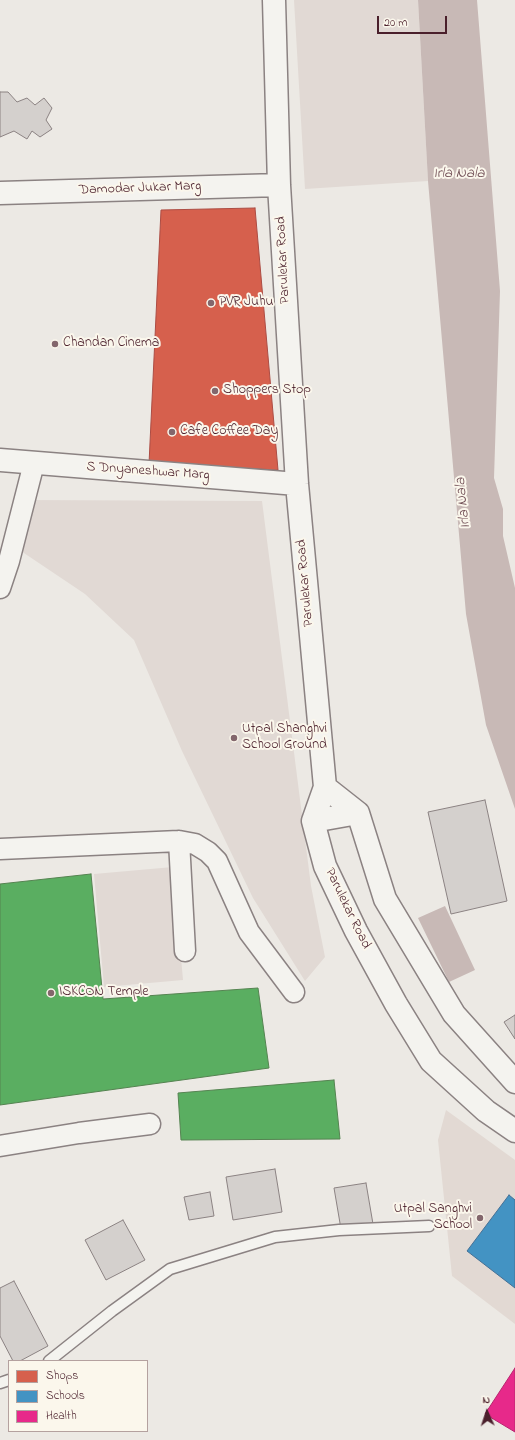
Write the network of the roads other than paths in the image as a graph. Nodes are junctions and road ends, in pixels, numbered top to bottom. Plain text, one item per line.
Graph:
1 (274, 0) edge
2 (279, 185) junction
3 (0, 193) edge
4 (0, 460) edge
5 (34, 463) junction
6 (297, 484) junction
7 (0, 588) edge
8 (325, 787) junction
9 (358, 813) junction
10 (313, 821) junction
11 (179, 841) junction
12 (0, 849) edge
13 (185, 951) dead end
14 (294, 992) dead end
15 (515, 1082) edge
16 (150, 1124) dead end
17 (515, 1131) edge
18 (0, 1146) edge
19 (430, 1226) dead end
20 (50, 1360) edge

1 - 2 street, Parulekar Road
2 - 3 street, Damodar Jukar Marg
2 - 6 street, Parulekar Road
4 - 5 street, S Dnyaneshwar Marg
5 - 6 street, S Dnyaneshwar Marg
5 - 7 street
6 - 8 street, Parulekar Road
8 - 9 street
8 - 10 street, Parulekar Road
9 - 10 street
9 - 15 street
10 - 17 street, Parulekar Road
11 - 12 street
11 - 13 street
11 - 14 street
16 - 18 street
19 - 20 lane

